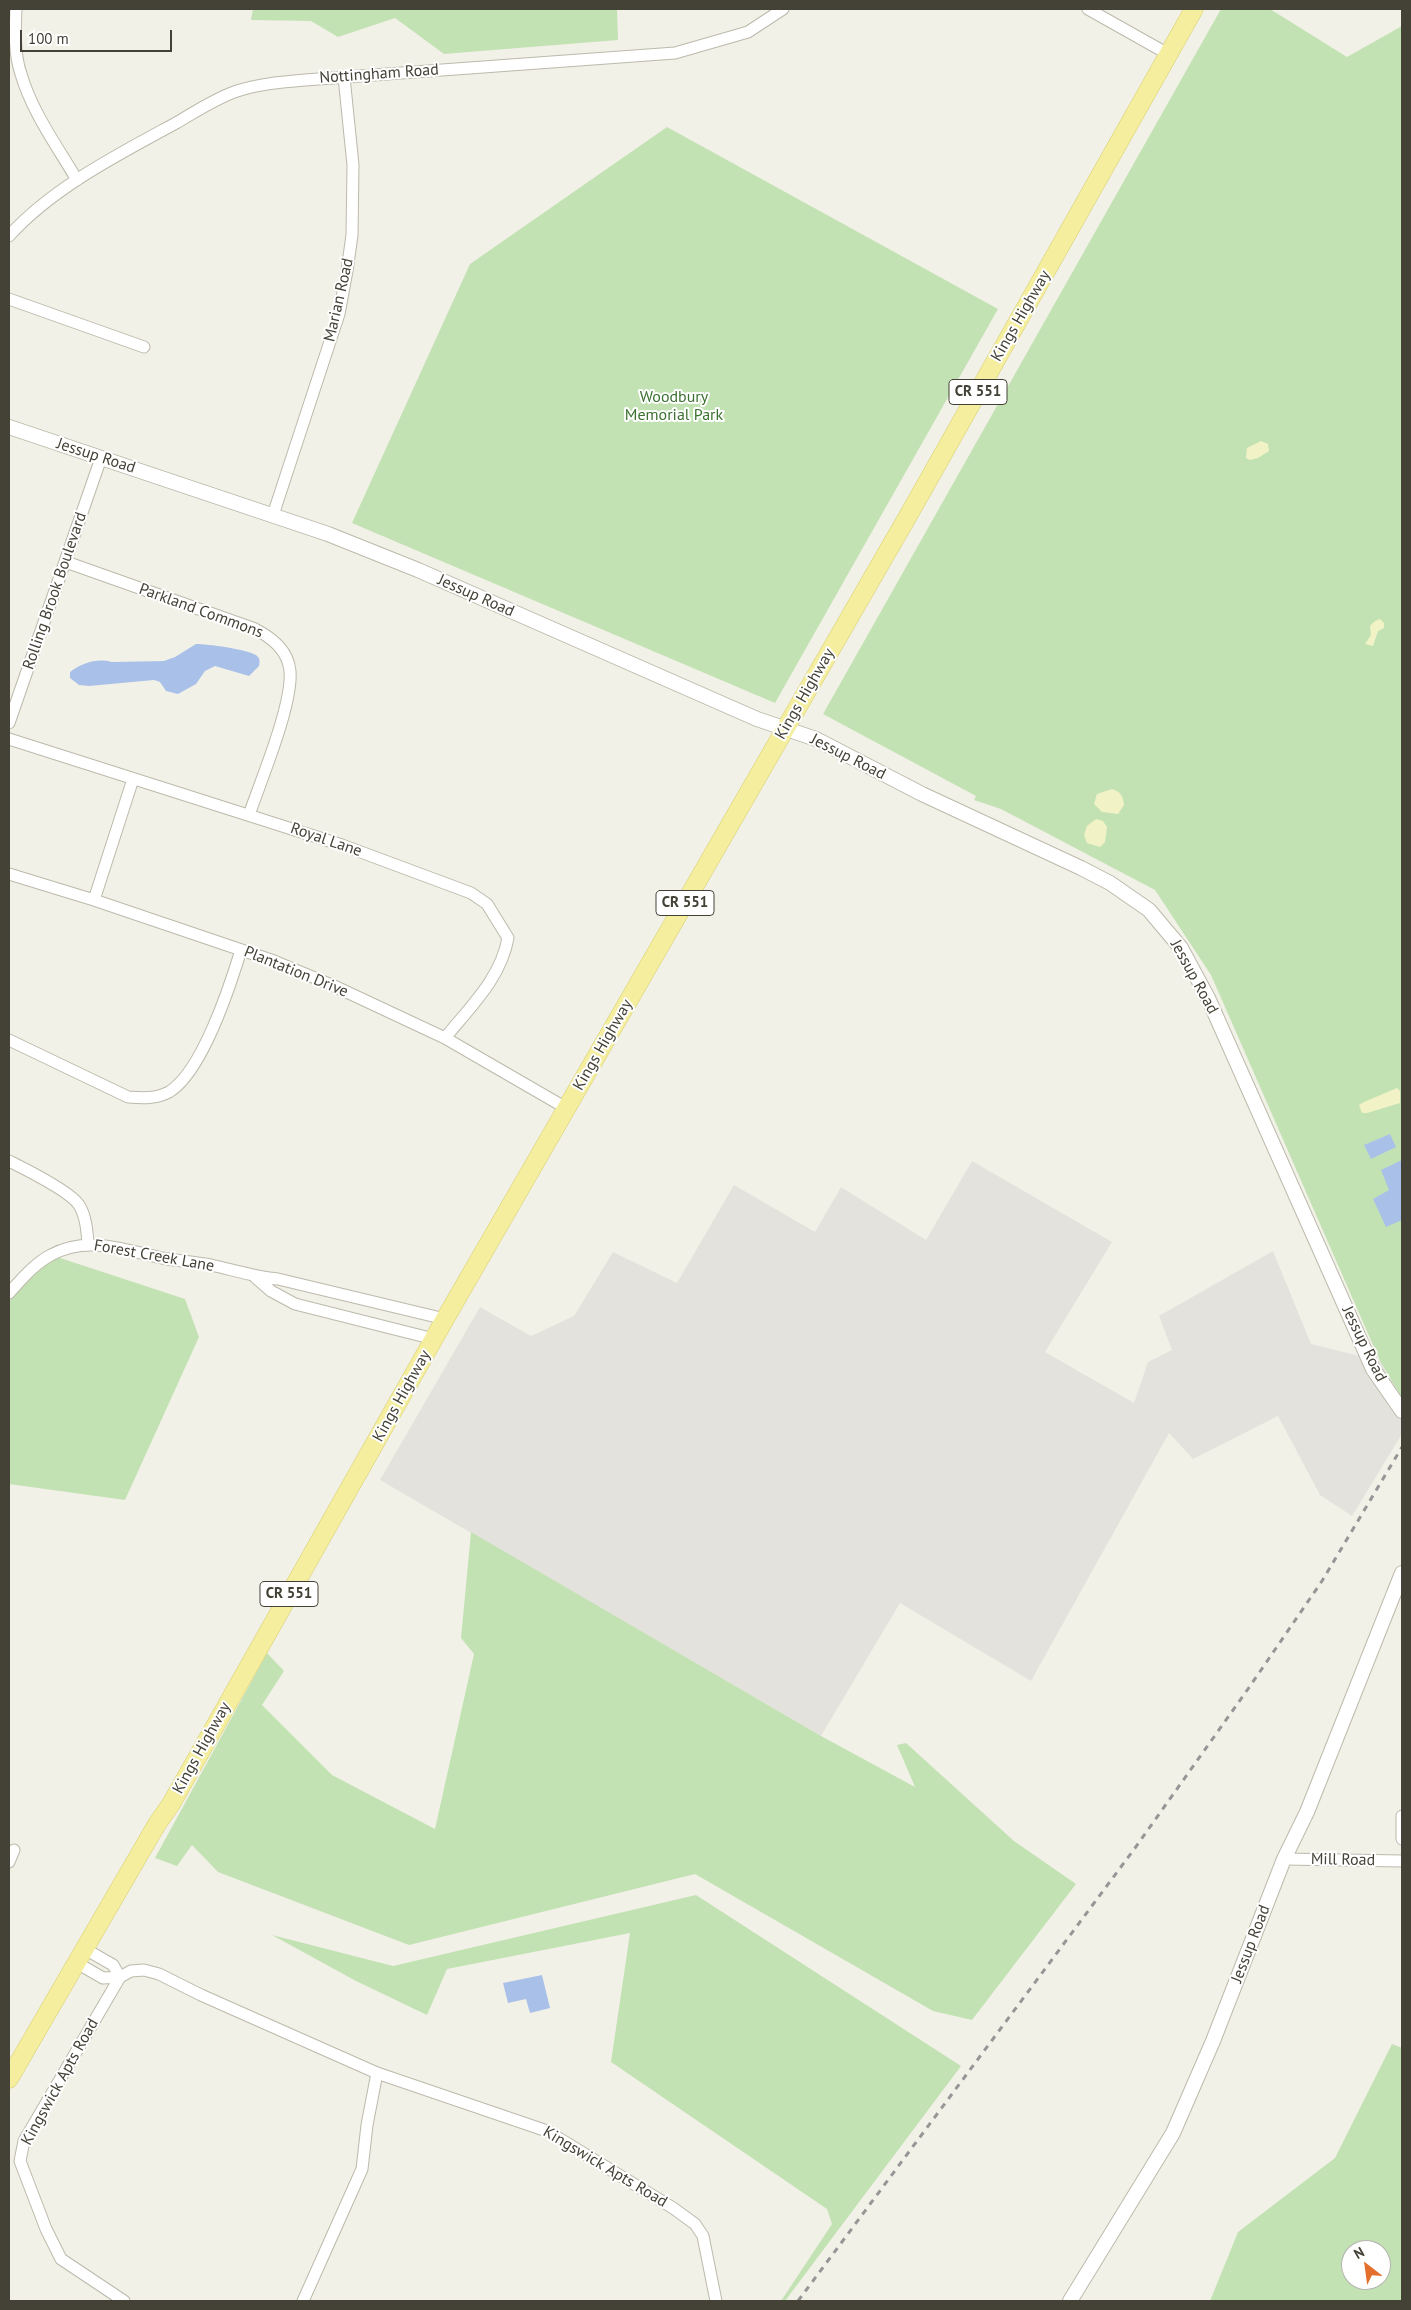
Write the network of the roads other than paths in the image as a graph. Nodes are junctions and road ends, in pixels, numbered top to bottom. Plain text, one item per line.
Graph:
1 (16, 9) edge
2 (784, 9) edge
3 (1088, 9) edge
4 (1194, 9) edge
5 (1168, 54) junction
6 (344, 77) junction
7 (77, 180) junction
8 (9, 236) edge
9 (9, 299) edge
10 (144, 347) dead end
11 (9, 427) edge
12 (101, 458) junction
13 (273, 515) junction
14 (66, 562) junction
15 (9, 723) edge
16 (786, 728) junction
17 (9, 739) edge
18 (134, 779) junction
19 (249, 815) junction
20 (9, 874) edge
21 (94, 900) junction
22 (241, 950) junction
23 (445, 1038) junction
24 (9, 1040) edge
25 (566, 1108) junction
26 (10, 1164) edge
27 (88, 1243) junction
28 (255, 1277) junction
29 (9, 1293) edge
30 (445, 1319) junction
31 (434, 1339) junction
32 (1402, 1411) edge
33 (1402, 1573) edge
34 (1402, 1816) edge
35 (1402, 1839) edge
36 (14, 1850) dead end
37 (1284, 1859) junction
38 (1402, 1861) edge
39 (9, 1862) edge
40 (81, 1956) junction
41 (120, 1977) junction
42 (377, 2073) junction
43 (9, 2079) edge
44 (124, 2301) edge
45 (302, 2301) edge
46 (716, 2301) edge
47 (1070, 2301) edge

1 - 7 street
2 - 6 street, Nottingham Road
3 - 5 street
4 - 5 main road, Kings Highway / CR 551
5 - 16 main road, Kings Highway / CR 551
6 - 7 street, Nottingham Road
6 - 13 street, Marian Road
7 - 8 street, Nottingham Road
9 - 10 street
11 - 12 street, Jessup Road
12 - 13 street, Jessup Road
12 - 14 street, Rolling Brook Boulevard
13 - 16 street, Jessup Road
14 - 15 street, Rolling Brook Boulevard
14 - 19 street, Parkland Commons
16 - 25 main road, Kings Highway / CR 551
16 - 32 street, Jessup Road
17 - 18 street, Royal Lane
18 - 19 street, Royal Lane
18 - 21 street
19 - 23 street, Royal Lane
20 - 21 street, Plantation Drive
21 - 22 street, Plantation Drive
22 - 23 street, Plantation Drive
22 - 24 street
23 - 25 street, Plantation Drive
25 - 30 main road, Kings Highway / CR 551
26 - 27 street
27 - 28 street, Forest Creek Lane
27 - 29 street, Forest Creek Lane
28 - 30 street, Forest Creek Lane
28 - 31 street, Forest Creek Lane
30 - 31 main road, Kings Highway / CR 551
31 - 40 main road, Kings Highway / CR 551
33 - 37 street, Jessup Road
34 - 35 street
36 - 39 street
37 - 38 street, Mill Road
37 - 47 street, Jessup Road
40 - 41 street
40 - 41 street, Kingswick Apts Road
40 - 43 main road, Kings Highway / CR 551
41 - 42 street, Kingswick Apts Road
41 - 44 street, Kingswick Apts Road
42 - 45 street
42 - 46 street, Kingswick Apts Road

